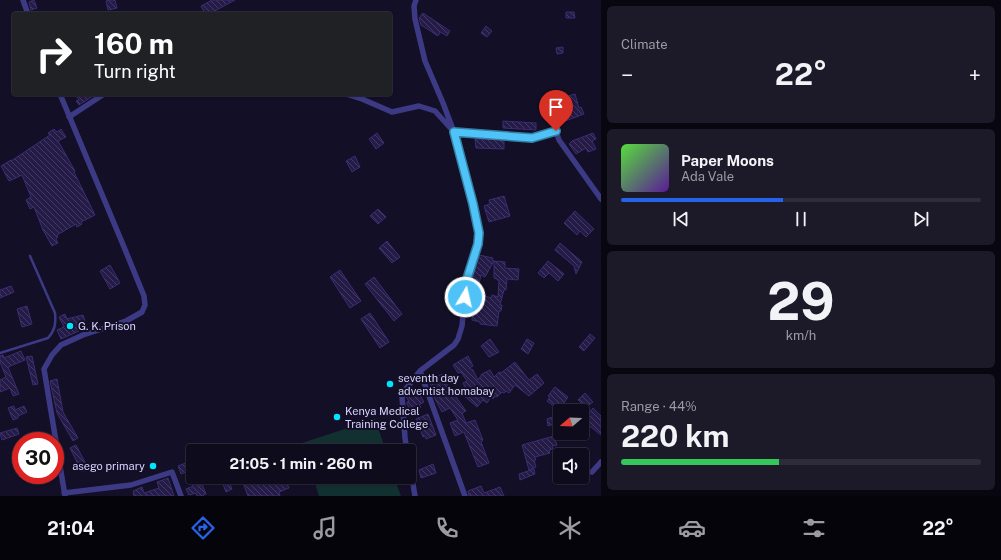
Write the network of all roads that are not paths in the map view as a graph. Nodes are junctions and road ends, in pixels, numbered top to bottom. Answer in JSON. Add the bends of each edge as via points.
{"nodes":[{"id":1,"x":23,"y":0,"type":"edge"},
{"id":2,"x":414,"y":2,"type":"edge"},
{"id":3,"x":27,"y":12,"type":"edge"},
{"id":4,"x":61,"y":96,"type":"edge"},
{"id":5,"x":101,"y":96,"type":"edge"},
{"id":6,"x":352,"y":96,"type":"edge"},
{"id":7,"x":69,"y":117,"type":"junction"},
{"id":8,"x":454,"y":132,"type":"junction"},
{"id":9,"x":601,"y":199,"type":"edge"},
{"id":10,"x":30,"y":256,"type":"dead end"},
{"id":11,"x":0,"y":353,"type":"edge"},
{"id":12,"x":420,"y":371,"type":"junction"},
{"id":13,"x":406,"y":444,"type":"edge"},
{"id":14,"x":601,"y":462,"type":"edge"},
{"id":15,"x":592,"y":472,"type":"dead end"},
{"id":16,"x":413,"y":484,"type":"edge"},
{"id":17,"x":65,"y":494,"type":"edge"},
{"id":18,"x":182,"y":496,"type":"edge"},
{"id":19,"x":415,"y":496,"type":"edge"},
{"id":20,"x":465,"y":496,"type":"edge"}],
"edges":[{"from":1,"to":3,"type":"street"},
{"from":2,"to":8,"type":"street","via":[[415,20],[425,61]]},
{"from":4,"to":7,"type":"street"},
{"from":5,"to":7,"type":"street"},
{"from":6,"to":8,"type":"street","via":[[392,112],[419,106],[435,111]]},
{"from":7,"to":17,"type":"street","via":[[144,296],[145,305],[142,312],[126,321],[82,335],[61,345],[44,369]]},
{"from":8,"to":9,"type":"street","via":[[532,138],[556,131],[559,140]]},
{"from":8,"to":12,"type":"street","via":[[473,204],[479,233],[478,244],[466,282],[462,326],[458,339],[454,345]]},
{"from":10,"to":11,"type":"lane","via":[[55,313],[56,323],[48,338]]},
{"from":12,"to":13,"type":"street","via":[[402,397]]},
{"from":12,"to":20,"type":"street"},
{"from":14,"to":15,"type":"street"},
{"from":16,"to":19,"type":"street"},
{"from":17,"to":18,"type":"street","via":[[131,484],[172,472]]}]}
